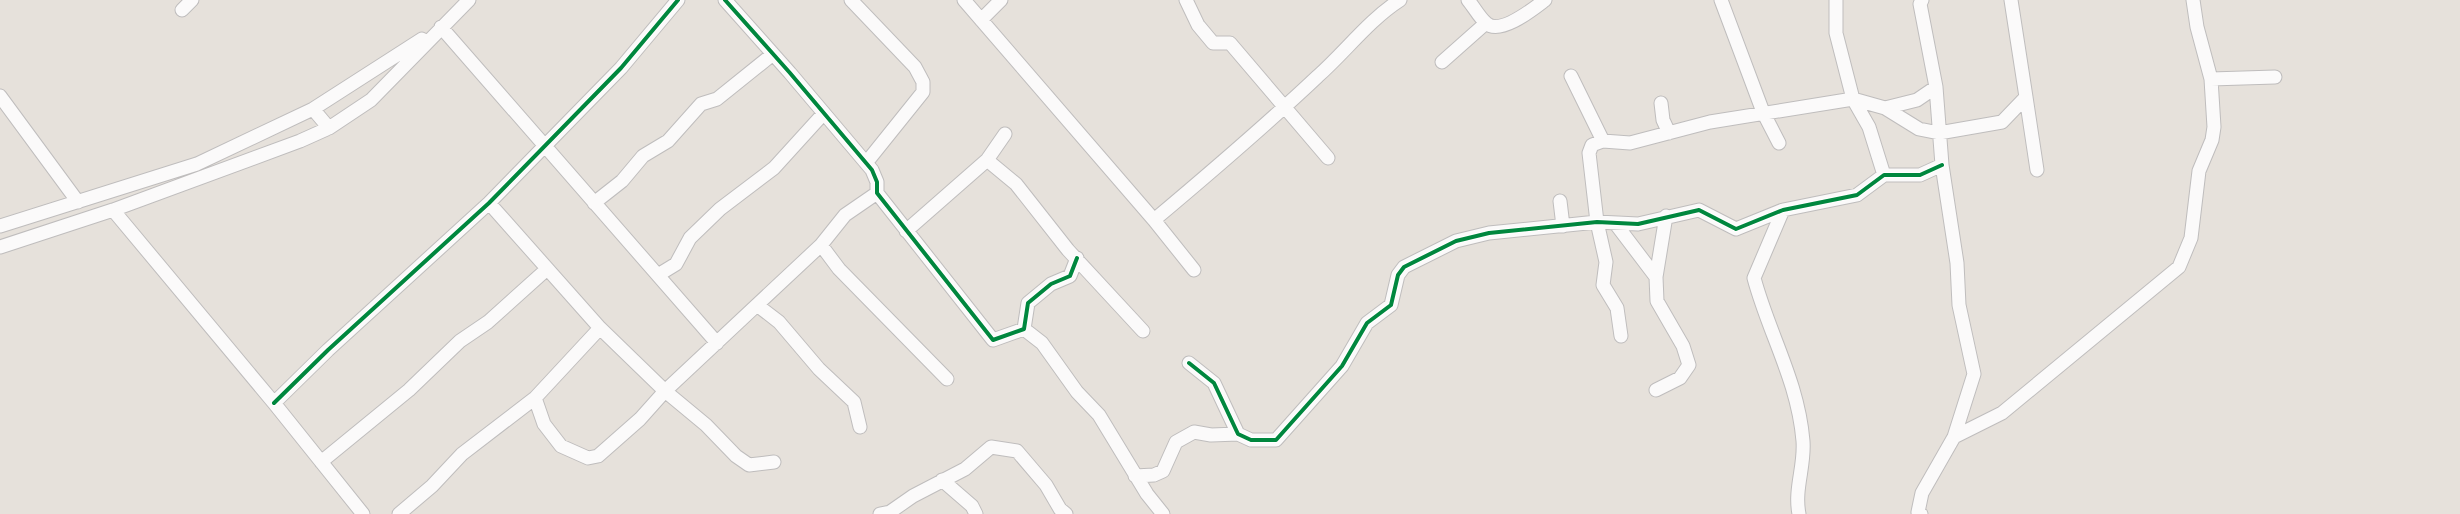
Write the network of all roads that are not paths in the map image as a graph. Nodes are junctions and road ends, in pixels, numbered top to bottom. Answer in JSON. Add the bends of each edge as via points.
{"nodes":[{"id":1,"x":192,"y":0,"type":"edge"},
{"id":2,"x":469,"y":0,"type":"edge"},
{"id":3,"x":678,"y":0,"type":"edge"},
{"id":4,"x":725,"y":0,"type":"edge"},
{"id":5,"x":852,"y":0,"type":"edge"},
{"id":6,"x":964,"y":0,"type":"edge"},
{"id":7,"x":1001,"y":0,"type":"edge"},
{"id":8,"x":1186,"y":0,"type":"edge"},
{"id":9,"x":1400,"y":0,"type":"edge"},
{"id":10,"x":1468,"y":0,"type":"edge"},
{"id":11,"x":1544,"y":0,"type":"edge"},
{"id":12,"x":1721,"y":0,"type":"edge"},
{"id":13,"x":1836,"y":0,"type":"edge"},
{"id":14,"x":1922,"y":0,"type":"edge"},
{"id":15,"x":2011,"y":0,"type":"edge"},
{"id":16,"x":2193,"y":0,"type":"edge"},
{"id":17,"x":182,"y":10,"type":"dead end"},
{"id":18,"x":981,"y":20,"type":"junction"},
{"id":19,"x":1486,"y":23,"type":"junction"},
{"id":20,"x":441,"y":27,"type":"junction"},
{"id":21,"x":773,"y":54,"type":"junction"},
{"id":22,"x":1442,"y":62,"type":"dead end"},
{"id":23,"x":1571,"y":76,"type":"dead end"},
{"id":24,"x":2275,"y":77,"type":"dead end"},
{"id":25,"x":2211,"y":79,"type":"junction"},
{"id":26,"x":1936,"y":87,"type":"junction"},
{"id":27,"x":0,"y":96,"type":"edge"},
{"id":28,"x":2026,"y":97,"type":"junction"},
{"id":29,"x":1853,"y":99,"type":"junction"},
{"id":30,"x":1661,"y":102,"type":"dead end"},
{"id":31,"x":1285,"y":107,"type":"junction"},
{"id":32,"x":1885,"y":108,"type":"junction"},
{"id":33,"x":313,"y":109,"type":"junction"},
{"id":34,"x":1763,"y":112,"type":"junction"},
{"id":35,"x":824,"y":113,"type":"junction"},
{"id":36,"x":329,"y":128,"type":"junction"},
{"id":37,"x":1669,"y":133,"type":"junction"},
{"id":38,"x":1939,"y":133,"type":"junction"},
{"id":39,"x":1005,"y":134,"type":"dead end"},
{"id":40,"x":1603,"y":141,"type":"junction"},
{"id":41,"x":1779,"y":143,"type":"dead end"},
{"id":42,"x":544,"y":145,"type":"junction"},
{"id":43,"x":1328,"y":158,"type":"dead end"},
{"id":44,"x":987,"y":160,"type":"junction"},
{"id":45,"x":866,"y":162,"type":"junction"},
{"id":46,"x":1942,"y":165,"type":"junction"},
{"id":47,"x":2038,"y":170,"type":"dead end"},
{"id":48,"x":1884,"y":175,"type":"junction"},
{"id":49,"x":877,"y":193,"type":"junction"},
{"id":50,"x":1560,"y":201,"type":"dead end"},
{"id":51,"x":78,"y":202,"type":"junction"},
{"id":52,"x":489,"y":203,"type":"junction"},
{"id":53,"x":594,"y":203,"type":"junction"},
{"id":54,"x":113,"y":210,"type":"junction"},
{"id":55,"x":1783,"y":210,"type":"junction"},
{"id":56,"x":1666,"y":216,"type":"junction"},
{"id":57,"x":1154,"y":220,"type":"junction"},
{"id":58,"x":1598,"y":222,"type":"junction"},
{"id":59,"x":1615,"y":223,"type":"junction"},
{"id":60,"x":0,"y":226,"type":"edge"},
{"id":61,"x":1563,"y":226,"type":"junction"},
{"id":62,"x":906,"y":231,"type":"junction"},
{"id":63,"x":821,"y":245,"type":"junction"},
{"id":64,"x":0,"y":247,"type":"edge"},
{"id":65,"x":1077,"y":258,"type":"junction"},
{"id":66,"x":547,"y":269,"type":"junction"},
{"id":67,"x":1194,"y":270,"type":"dead end"},
{"id":68,"x":658,"y":275,"type":"junction"},
{"id":69,"x":1656,"y":278,"type":"junction"},
{"id":70,"x":757,"y":305,"type":"junction"},
{"id":71,"x":600,"y":328,"type":"junction"},
{"id":72,"x":1024,"y":329,"type":"junction"},
{"id":73,"x":1143,"y":331,"type":"dead end"},
{"id":74,"x":1621,"y":336,"type":"dead end"},
{"id":75,"x":718,"y":343,"type":"junction"},
{"id":76,"x":1189,"y":362,"type":"dead end"},
{"id":77,"x":947,"y":379,"type":"dead end"},
{"id":78,"x":1656,"y":390,"type":"dead end"},
{"id":79,"x":665,"y":391,"type":"junction"},
{"id":80,"x":535,"y":398,"type":"junction"},
{"id":81,"x":274,"y":403,"type":"junction"},
{"id":82,"x":860,"y":427,"type":"dead end"},
{"id":83,"x":1238,"y":434,"type":"junction"},
{"id":84,"x":1954,"y":436,"type":"junction"},
{"id":85,"x":321,"y":462,"type":"junction"},
{"id":86,"x":774,"y":462,"type":"dead end"},
{"id":87,"x":1135,"y":476,"type":"junction"},
{"id":88,"x":942,"y":480,"type":"junction"},
{"id":89,"x":1918,"y":513,"type":"edge"},
{"id":90,"x":363,"y":514,"type":"edge"},
{"id":91,"x":399,"y":514,"type":"edge"},
{"id":92,"x":880,"y":514,"type":"edge"},
{"id":93,"x":976,"y":514,"type":"edge"},
{"id":94,"x":1066,"y":514,"type":"edge"},
{"id":95,"x":1163,"y":514,"type":"edge"},
{"id":96,"x":1799,"y":514,"type":"edge"}],
"edges":[{"from":1,"to":17,"type":"street"},
{"from":2,"to":20,"type":"street"},
{"from":3,"to":42,"type":"street","via":[[621,68]]},
{"from":4,"to":21,"type":"street"},
{"from":5,"to":45,"type":"street","via":[[915,66],[924,82],[923,92]]},
{"from":6,"to":18,"type":"street"},
{"from":7,"to":18,"type":"street"},
{"from":8,"to":31,"type":"street","via":[[1198,25],[1213,43],[1230,44]]},
{"from":9,"to":31,"type":"street","via":[[1380,12],[1341,55]]},
{"from":10,"to":19,"type":"street"},
{"from":11,"to":19,"type":"street","via":[[1509,24],[1492,26]]},
{"from":12,"to":34,"type":"street"},
{"from":13,"to":29,"type":"street","via":[[1836,33]]},
{"from":14,"to":26,"type":"street","via":[[1920,4]]},
{"from":15,"to":28,"type":"street"},
{"from":16,"to":25,"type":"street","via":[[2197,27]]},
{"from":18,"to":57,"type":"street"},
{"from":19,"to":22,"type":"street"},
{"from":20,"to":33,"type":"street"},
{"from":20,"to":36,"type":"street","via":[[371,100]]},
{"from":20,"to":42,"type":"street"},
{"from":21,"to":35,"type":"street"},
{"from":21,"to":53,"type":"street","via":[[717,99],[701,104],[668,141],[643,156],[622,182]]},
{"from":23,"to":40,"type":"street"},
{"from":24,"to":25,"type":"street"},
{"from":25,"to":84,"type":"street","via":[[2214,128],[2212,140],[2199,171],[2191,238],[2179,267],[2002,413]]},
{"from":26,"to":32,"type":"street","via":[[1917,100]]},
{"from":26,"to":38,"type":"street"},
{"from":27,"to":51,"type":"street"},
{"from":28,"to":38,"type":"street","via":[[2002,122]]},
{"from":28,"to":47,"type":"street"},
{"from":29,"to":32,"type":"street"},
{"from":29,"to":34,"type":"street"},
{"from":29,"to":48,"type":"street","via":[[1869,127]]},
{"from":30,"to":37,"type":"street","via":[[1663,120]]},
{"from":31,"to":43,"type":"street"},
{"from":31,"to":57,"type":"street"},
{"from":32,"to":38,"type":"street","via":[[1919,129]]},
{"from":33,"to":36,"type":"street"},
{"from":33,"to":51,"type":"street","via":[[197,164]]},
{"from":34,"to":37,"type":"street"},
{"from":34,"to":41,"type":"street"},
{"from":35,"to":45,"type":"street"},
{"from":35,"to":68,"type":"street","via":[[774,168],[720,210],[690,238],[676,264]]},
{"from":36,"to":54,"type":"street"},
{"from":37,"to":40,"type":"street","via":[[1630,143]]},
{"from":38,"to":46,"type":"street"},
{"from":39,"to":44,"type":"street"},
{"from":40,"to":58,"type":"street","via":[[1592,145],[1589,153]]},
{"from":42,"to":52,"type":"street"},
{"from":42,"to":53,"type":"street"},
{"from":44,"to":62,"type":"street"},
{"from":44,"to":65,"type":"street","via":[[1016,184]]},
{"from":45,"to":49,"type":"street","via":[[877,182]]},
{"from":46,"to":48,"type":"street","via":[[1920,175]]},
{"from":46,"to":84,"type":"street","via":[[1957,263],[1959,305],[1974,374]]},
{"from":48,"to":55,"type":"street","via":[[1857,195]]},
{"from":49,"to":62,"type":"street"},
{"from":49,"to":63,"type":"street","via":[[845,215]]},
{"from":50,"to":61,"type":"street"},
{"from":51,"to":60,"type":"street"},
{"from":52,"to":66,"type":"street"},
{"from":52,"to":81,"type":"street","via":[[328,350]]},
{"from":53,"to":68,"type":"street"},
{"from":54,"to":64,"type":"street"},
{"from":54,"to":81,"type":"street"},
{"from":55,"to":56,"type":"street","via":[[1736,229],[1699,210]]},
{"from":55,"to":96,"type":"street","via":[[1754,278],[1794,386],[1803,442],[1796,499]]},
{"from":56,"to":59,"type":"street","via":[[1653,222]]},
{"from":56,"to":69,"type":"street"},
{"from":57,"to":67,"type":"street"},
{"from":58,"to":59,"type":"street"},
{"from":58,"to":61,"type":"street"},
{"from":58,"to":74,"type":"street","via":[[1606,262],[1603,285],[1617,308]]},
{"from":59,"to":69,"type":"street"},
{"from":61,"to":83,"type":"street","via":[[1489,233],[1456,241],[1404,267],[1398,275],[1391,305],[1367,323],[1342,366],[1276,440],[1252,440]]},
{"from":62,"to":72,"type":"street","via":[[993,340]]},
{"from":63,"to":70,"type":"street"},
{"from":63,"to":77,"type":"street","via":[[840,269]]},
{"from":65,"to":72,"type":"street","via":[[1070,276],[1051,284],[1028,303]]},
{"from":65,"to":73,"type":"street"},
{"from":66,"to":71,"type":"street"},
{"from":66,"to":85,"type":"street","via":[[488,322],[454,346],[409,390]]},
{"from":68,"to":75,"type":"street"},
{"from":69,"to":78,"type":"street","via":[[1657,301],[1683,346],[1689,365],[1680,378]]},
{"from":70,"to":75,"type":"street"},
{"from":70,"to":82,"type":"street","via":[[779,322],[819,369],[854,402]]},
{"from":71,"to":79,"type":"street"},
{"from":71,"to":80,"type":"street"},
{"from":72,"to":87,"type":"street","via":[[1042,343],[1077,392],[1099,415]]},
{"from":75,"to":79,"type":"street"},
{"from":76,"to":83,"type":"street","via":[[1214,383]]},
{"from":79,"to":80,"type":"street","via":[[640,419],[598,456],[588,458],[561,446],[544,424]]},
{"from":79,"to":86,"type":"street","via":[[748,465]]},
{"from":80,"to":91,"type":"street","via":[[462,454],[432,486]]},
{"from":81,"to":85,"type":"street"},
{"from":83,"to":87,"type":"street","via":[[1211,435],[1194,432],[1176,442],[1163,471],[1154,476]]},
{"from":84,"to":89,"type":"street","via":[[1922,493]]},
{"from":85,"to":90,"type":"street"},
{"from":87,"to":95,"type":"street"},
{"from":88,"to":92,"type":"street","via":[[890,512]]},
{"from":88,"to":93,"type":"street","via":[[972,506]]},
{"from":88,"to":94,"type":"street","via":[[965,469],[991,447],[1016,451],[1046,485],[1060,509]]}]}
